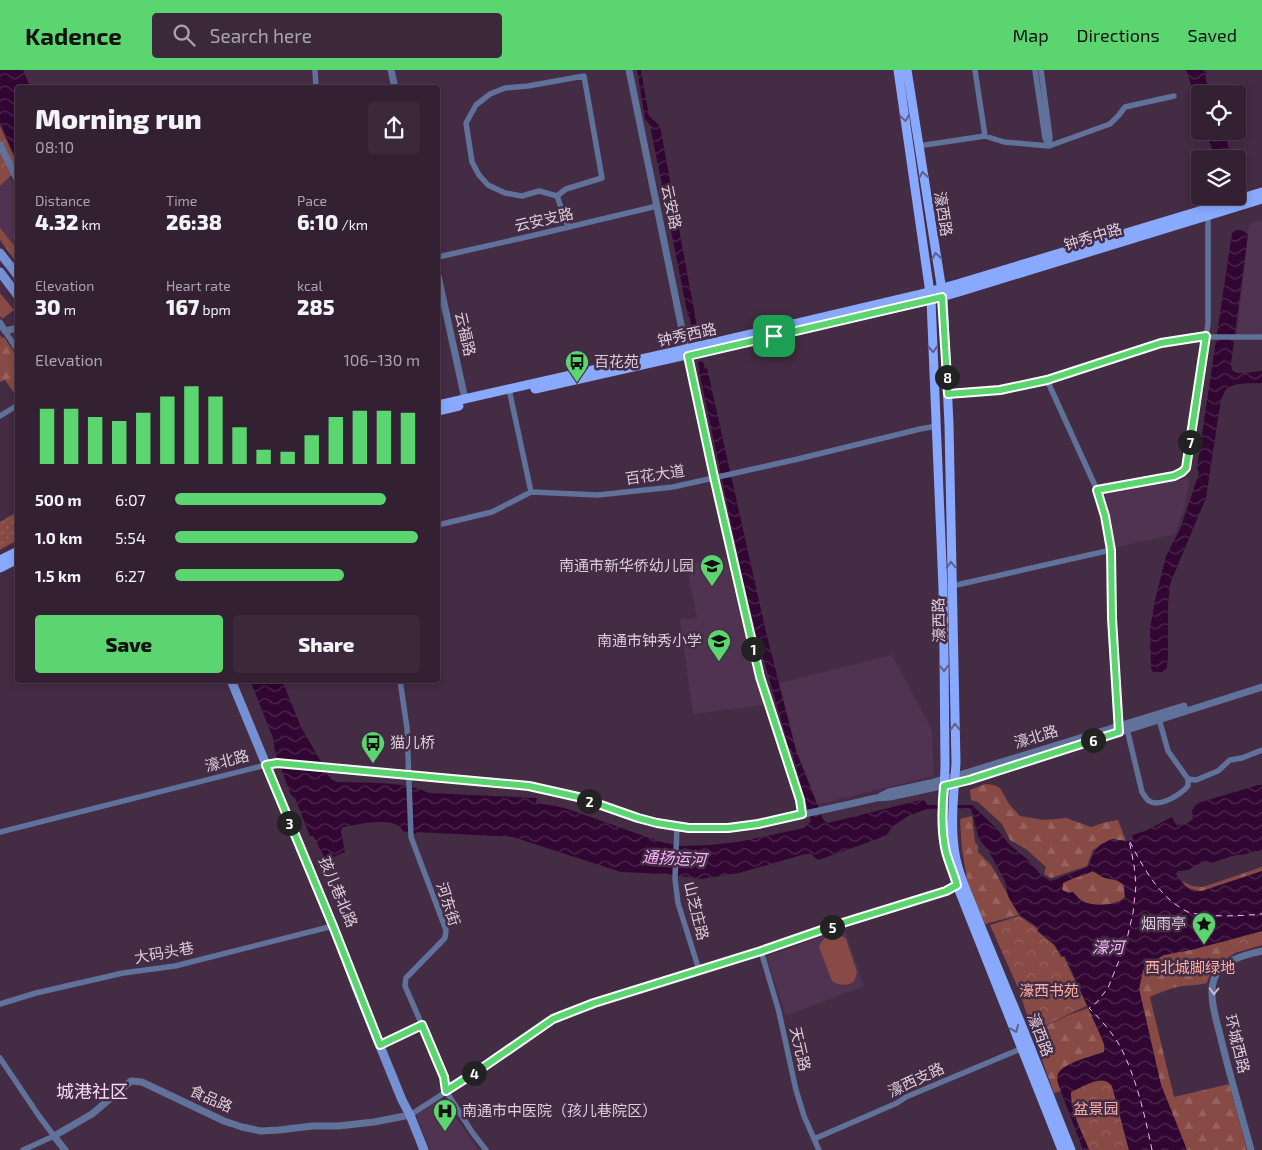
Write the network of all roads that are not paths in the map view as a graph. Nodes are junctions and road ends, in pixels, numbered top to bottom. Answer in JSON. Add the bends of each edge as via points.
{"nodes":[{"id":1,"x":315,"y":70,"type":"edge"},
{"id":2,"x":391,"y":70,"type":"edge"},
{"id":3,"x":628,"y":70,"type":"edge"},
{"id":4,"x":898,"y":70,"type":"edge"},
{"id":5,"x":907,"y":70,"type":"edge"},
{"id":6,"x":975,"y":70,"type":"edge"},
{"id":7,"x":1035,"y":70,"type":"edge"},
{"id":8,"x":1041,"y":70,"type":"edge"},
{"id":9,"x":316,"y":85,"type":"edge"},
{"id":10,"x":394,"y":85,"type":"edge"},
{"id":11,"x":1174,"y":96,"type":"dead end"},
{"id":12,"x":985,"y":136,"type":"junction"},
{"id":13,"x":0,"y":145,"type":"edge"},
{"id":14,"x":918,"y":146,"type":"junction"},
{"id":15,"x":1049,"y":146,"type":"junction"},
{"id":16,"x":15,"y":175,"type":"edge"},
{"id":17,"x":1262,"y":192,"type":"edge"},
{"id":18,"x":557,"y":196,"type":"junction"},
{"id":19,"x":1262,"y":199,"type":"edge"},
{"id":20,"x":657,"y":206,"type":"junction"},
{"id":21,"x":1208,"y":216,"type":"junction"},
{"id":22,"x":568,"y":227,"type":"junction"},
{"id":23,"x":0,"y":253,"type":"edge"},
{"id":24,"x":440,"y":257,"type":"edge"},
{"id":25,"x":0,"y":272,"type":"edge"},
{"id":26,"x":15,"y":272,"type":"edge"},
{"id":27,"x":440,"y":285,"type":"edge"},
{"id":28,"x":15,"y":292,"type":"edge"},
{"id":29,"x":942,"y":293,"type":"junction"},
{"id":30,"x":930,"y":296,"type":"junction"},
{"id":31,"x":0,"y":323,"type":"edge"},
{"id":32,"x":15,"y":329,"type":"edge"},
{"id":33,"x":5,"y":331,"type":"junction"},
{"id":34,"x":1206,"y":336,"type":"junction"},
{"id":35,"x":1262,"y":336,"type":"edge"},
{"id":36,"x":15,"y":346,"type":"edge"},
{"id":37,"x":687,"y":352,"type":"junction"},
{"id":38,"x":1047,"y":380,"type":"junction"},
{"id":39,"x":510,"y":392,"type":"junction"},
{"id":40,"x":948,"y":394,"type":"junction"},
{"id":41,"x":465,"y":399,"type":"junction"},
{"id":42,"x":440,"y":405,"type":"edge"},
{"id":43,"x":15,"y":407,"type":"edge"},
{"id":44,"x":440,"y":410,"type":"edge"},
{"id":45,"x":0,"y":416,"type":"edge"},
{"id":46,"x":936,"y":426,"type":"junction"},
{"id":47,"x":716,"y":477,"type":"junction"},
{"id":48,"x":1097,"y":490,"type":"junction"},
{"id":49,"x":531,"y":492,"type":"junction"},
{"id":50,"x":440,"y":525,"type":"edge"},
{"id":51,"x":1111,"y":550,"type":"junction"},
{"id":52,"x":15,"y":552,"type":"edge"},
{"id":53,"x":0,"y":560,"type":"edge"},
{"id":54,"x":15,"y":560,"type":"edge"},
{"id":55,"x":0,"y":568,"type":"edge"},
{"id":56,"x":952,"y":586,"type":"junction"},
{"id":57,"x":1262,"y":682,"type":"edge"},
{"id":58,"x":232,"y":683,"type":"edge"},
{"id":59,"x":239,"y":683,"type":"edge"},
{"id":60,"x":400,"y":683,"type":"edge"},
{"id":61,"x":1262,"y":687,"type":"edge"},
{"id":62,"x":1160,"y":719,"type":"junction"},
{"id":63,"x":1121,"y":729,"type":"junction"},
{"id":64,"x":1262,"y":750,"type":"edge"},
{"id":65,"x":271,"y":764,"type":"junction"},
{"id":66,"x":409,"y":775,"type":"junction"},
{"id":67,"x":1188,"y":779,"type":"junction"},
{"id":68,"x":955,"y":780,"type":"junction"},
{"id":69,"x":944,"y":782,"type":"junction"},
{"id":70,"x":804,"y":814,"type":"junction"},
{"id":71,"x":677,"y":826,"type":"junction"},
{"id":72,"x":0,"y":832,"type":"edge"},
{"id":73,"x":957,"y":885,"type":"junction"},
{"id":74,"x":333,"y":926,"type":"junction"},
{"id":75,"x":1262,"y":950,"type":"edge"},
{"id":76,"x":761,"y":951,"type":"junction"},
{"id":77,"x":699,"y":970,"type":"junction"},
{"id":78,"x":0,"y":1004,"type":"edge"},
{"id":79,"x":422,"y":1025,"type":"junction"},
{"id":80,"x":382,"y":1044,"type":"junction"},
{"id":81,"x":1026,"y":1047,"type":"junction"},
{"id":82,"x":0,"y":1058,"type":"edge"},
{"id":83,"x":446,"y":1091,"type":"junction"},
{"id":84,"x":410,"y":1115,"type":"junction"},
{"id":85,"x":54,"y":1136,"type":"junction"},
{"id":86,"x":814,"y":1139,"type":"junction"},
{"id":87,"x":23,"y":1150,"type":"edge"},
{"id":88,"x":65,"y":1150,"type":"edge"},
{"id":89,"x":424,"y":1150,"type":"edge"},
{"id":90,"x":486,"y":1150,"type":"edge"},
{"id":91,"x":818,"y":1150,"type":"edge"},
{"id":92,"x":1062,"y":1150,"type":"edge"},
{"id":93,"x":1071,"y":1150,"type":"edge"},
{"id":94,"x":1251,"y":1150,"type":"edge"}],
"edges":[{"from":1,"to":9,"type":"street"},
{"from":2,"to":10,"type":"street"},
{"from":3,"to":20,"type":"street","name":"云安路"},
{"from":4,"to":30,"type":"main road","name":"濠西路","one_way":true},
{"from":5,"to":14,"type":"main road","name":"濠西路"},
{"from":6,"to":12,"type":"street"},
{"from":7,"to":15,"type":"street"},
{"from":8,"to":15,"type":"street"},
{"from":11,"to":15,"type":"street","via":[[1125,107],[1110,124]]},
{"from":12,"to":14,"type":"street"},
{"from":12,"to":15,"type":"street","via":[[1004,142]]},
{"from":13,"to":16,"type":"street"},
{"from":29,"to":14,"type":"main road","name":"濠西路","one_way":true},
{"from":17,"to":29,"type":"main road","name":"钟秀中路"},
{"from":18,"to":18,"type":"street","via":[[539,192],[522,196],[488,185],[472,162],[466,123],[476,105],[505,88],[584,76],[602,178],[566,189]]},
{"from":18,"to":22,"type":"street"},
{"from":19,"to":21,"type":"main road","name":"钟秀中路"},
{"from":20,"to":22,"type":"street","name":"云安支路"},
{"from":20,"to":37,"type":"street","name":"云安路"},
{"from":21,"to":29,"type":"main road","name":"钟秀中路"},
{"from":21,"to":34,"type":"street"},
{"from":22,"to":24,"type":"street","name":"云安支路"},
{"from":23,"to":26,"type":"main road"},
{"from":25,"to":28,"type":"main road"},
{"from":27,"to":41,"type":"street","name":"云福路"},
{"from":29,"to":30,"type":"main road","name":"钟秀中路"},
{"from":29,"to":40,"type":"main road","name":"濠西路"},
{"from":30,"to":37,"type":"main road","name":"钟秀西路"},
{"from":30,"to":46,"type":"main road","name":"濠西路","one_way":true},
{"from":31,"to":33,"type":"street"},
{"from":32,"to":33,"type":"street"},
{"from":33,"to":36,"type":"street"},
{"from":34,"to":35,"type":"street"},
{"from":34,"to":38,"type":"street","via":[[1161,343]]},
{"from":34,"to":48,"type":"street","via":[[1186,468],[1174,476]]},
{"from":37,"to":39,"type":"main road","name":"钟秀西路"},
{"from":37,"to":47,"type":"street"},
{"from":38,"to":40,"type":"street","via":[[1000,390]]},
{"from":38,"to":48,"type":"street"},
{"from":39,"to":41,"type":"main road","name":"钟秀西路"},
{"from":39,"to":44,"type":"main road","name":"钟秀西路"},
{"from":39,"to":49,"type":"street"},
{"from":56,"to":40,"type":"main road","name":"濠西路","one_way":true},
{"from":41,"to":42,"type":"main road","name":"钟秀西路"},
{"from":43,"to":45,"type":"street"},
{"from":46,"to":47,"type":"street","name":"百花大道"},
{"from":46,"to":69,"type":"main road","name":"濠西路","one_way":true,"via":[[944,634]]},
{"from":47,"to":49,"type":"street","name":"百花大道","via":[[674,487],[598,495]]},
{"from":47,"to":70,"type":"street","via":[[760,677]]},
{"from":48,"to":51,"type":"street"},
{"from":49,"to":50,"type":"street","name":"百花大道","via":[[492,512]]},
{"from":51,"to":56,"type":"street"},
{"from":51,"to":63,"type":"street","via":[[1112,618]]},
{"from":52,"to":53,"type":"main road"},
{"from":54,"to":55,"type":"main road"},
{"from":68,"to":56,"type":"main road","name":"濠西路","one_way":true},
{"from":57,"to":63,"type":"street","name":"濠北路"},
{"from":58,"to":65,"type":"main road","name":"孩儿巷北路"},
{"from":59,"to":65,"type":"main road","name":"孩儿巷北路"},
{"from":60,"to":66,"type":"street","name":"河东街"},
{"from":61,"to":62,"type":"street","name":"濠北路"},
{"from":62,"to":63,"type":"street","name":"濠北路"},
{"from":62,"to":67,"type":"street","via":[[1168,751]]},
{"from":63,"to":67,"type":"street","via":[[1148,801],[1165,802],[1188,786]]},
{"from":63,"to":68,"type":"street","name":"濠北路","via":[[1098,732]]},
{"from":64,"to":67,"type":"street","via":[[1230,760],[1218,771],[1196,780]]},
{"from":65,"to":66,"type":"street","name":"濠北路"},
{"from":65,"to":72,"type":"street","name":"濠北路"},
{"from":65,"to":74,"type":"main road","name":"孩儿巷北路"},
{"from":65,"to":80,"type":"main road","name":"孩儿巷北路"},
{"from":66,"to":71,"type":"street","name":"濠北路","via":[[529,786]]},
{"from":66,"to":79,"type":"street","name":"河东街","via":[[411,837],[446,930],[445,938],[406,978],[405,986]]},
{"from":68,"to":69,"type":"street","name":"濠北路"},
{"from":68,"to":81,"type":"main road","name":"濠西路","via":[[953,830],[960,873],[1024,1028]]},
{"from":69,"to":70,"type":"street","name":"濠北路","via":[[889,792],[876,798]]},
{"from":69,"to":73,"type":"main road","name":"濠西路","via":[[946,851]]},
{"from":70,"to":71,"type":"street","name":"濠北路","via":[[728,828]]},
{"from":71,"to":77,"type":"street","name":"山芝庄路","via":[[674,880]]},
{"from":73,"to":76,"type":"street"},
{"from":73,"to":81,"type":"main road","name":"濠西路","one_way":true},
{"from":74,"to":78,"type":"street","name":"大码头巷","via":[[175,966],[123,973]]},
{"from":74,"to":80,"type":"main road","name":"孩儿巷北路"},
{"from":75,"to":94,"type":"street","name":"环城西路","one_way":true,"via":[[1233,960],[1219,970],[1214,979],[1213,997]]},
{"from":76,"to":77,"type":"street"},
{"from":76,"to":86,"type":"street","name":"天元路","via":[[779,1012],[796,1090]]},
{"from":77,"to":83,"type":"street","via":[[553,1019]]},
{"from":79,"to":80,"type":"street"},
{"from":79,"to":83,"type":"street","via":[[444,1077]]},
{"from":80,"to":84,"type":"main road","name":"孩儿巷北路"},
{"from":81,"to":86,"type":"street","name":"濠西支路"},
{"from":81,"to":92,"type":"main road","name":"濠西路"},
{"from":81,"to":93,"type":"main road","name":"濠西路"},
{"from":82,"to":85,"type":"street"},
{"from":83,"to":84,"type":"street"},
{"from":83,"to":90,"type":"street"},
{"from":84,"to":85,"type":"street","name":"食品路","via":[[338,1126],[279,1130],[242,1128],[142,1082],[131,1081],[92,1114]]},
{"from":84,"to":89,"type":"main road","name":"孩儿巷北路"},
{"from":85,"to":87,"type":"street","name":"食品路"},
{"from":85,"to":88,"type":"street"},
{"from":86,"to":91,"type":"street","name":"天元路"}]}
